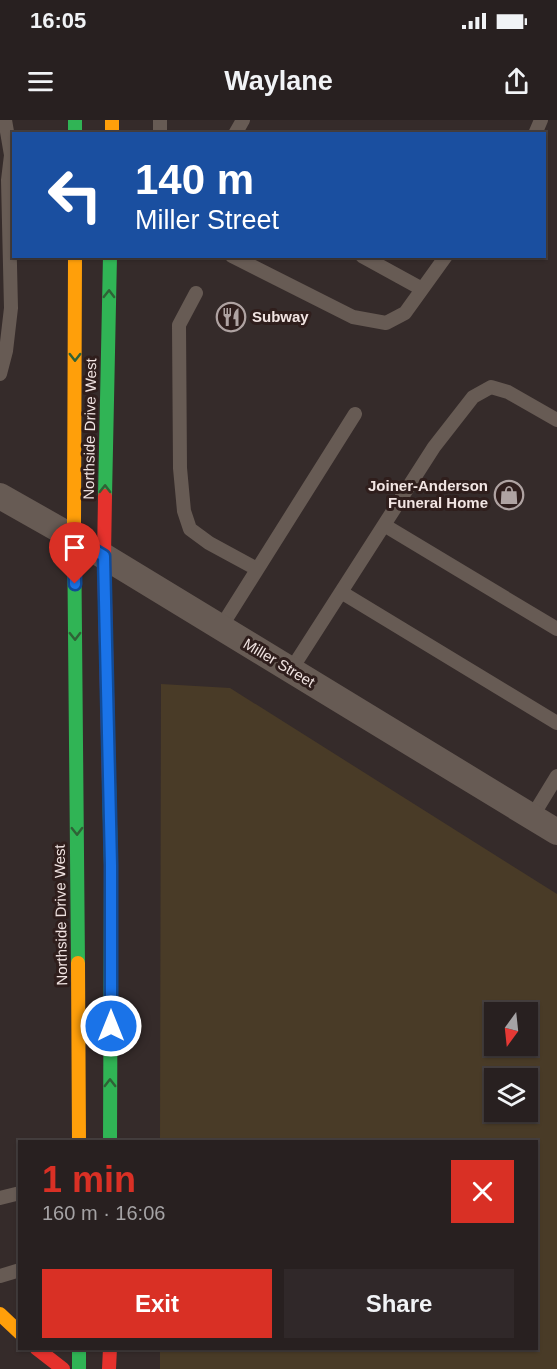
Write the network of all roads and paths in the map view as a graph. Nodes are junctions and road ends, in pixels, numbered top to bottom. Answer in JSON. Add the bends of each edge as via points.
{"nodes":[{"id":1,"x":5,"y":120,"type":"edge"},
{"id":2,"x":75,"y":258,"type":"edge"},
{"id":3,"x":110,"y":258,"type":"edge"},
{"id":4,"x":236,"y":258,"type":"edge"},
{"id":5,"x":366,"y":258,"type":"edge"},
{"id":6,"x":445,"y":258,"type":"edge"},
{"id":7,"x":422,"y":289,"type":"junction"},
{"id":8,"x":196,"y":292,"type":"dead end"},
{"id":9,"x":1,"y":368,"type":"edge"},
{"id":10,"x":355,"y":414,"type":"dead end"},
{"id":11,"x":557,"y":420,"type":"edge"},
{"id":12,"x":0,"y":496,"type":"edge"},
{"id":13,"x":384,"y":525,"type":"junction"},
{"id":14,"x":74,"y":538,"type":"junction"},
{"id":15,"x":104,"y":556,"type":"junction"},
{"id":16,"x":257,"y":569,"type":"junction"},
{"id":17,"x":341,"y":592,"type":"junction"},
{"id":18,"x":221,"y":627,"type":"junction"},
{"id":19,"x":557,"y":629,"type":"edge"},
{"id":20,"x":291,"y":670,"type":"junction"},
{"id":21,"x":557,"y":723,"type":"edge"},
{"id":22,"x":557,"y":776,"type":"edge"},
{"id":23,"x":532,"y":817,"type":"junction"},
{"id":24,"x":557,"y":832,"type":"edge"},
{"id":25,"x":79,"y":1140,"type":"edge"},
{"id":26,"x":110,"y":1140,"type":"edge"},
{"id":27,"x":18,"y":1194,"type":"edge"},
{"id":28,"x":0,"y":1198,"type":"edge"},
{"id":29,"x":18,"y":1271,"type":"edge"},
{"id":30,"x":0,"y":1276,"type":"edge"},
{"id":31,"x":0,"y":1314,"type":"edge"},
{"id":32,"x":18,"y":1331,"type":"edge"},
{"id":33,"x":39,"y":1350,"type":"edge"},
{"id":34,"x":80,"y":1350,"type":"edge"},
{"id":35,"x":110,"y":1350,"type":"edge"},
{"id":36,"x":63,"y":1369,"type":"edge"},
{"id":37,"x":80,"y":1369,"type":"edge"},
{"id":38,"x":110,"y":1369,"type":"edge"}],
"edges":[{"from":1,"to":9,"type":"lane","via":[[11,155],[11,308]]},
{"from":2,"to":14,"type":"main road","name":"Northside Drive West","one_way":true},
{"from":15,"to":3,"type":"main road","name":"Northside Drive West","one_way":true},
{"from":4,"to":7,"type":"lane","via":[[353,316],[386,323],[405,312]]},
{"from":5,"to":7,"type":"lane"},
{"from":6,"to":7,"type":"lane"},
{"from":8,"to":16,"type":"lane","via":[[179,324],[184,511],[190,529]]},
{"from":10,"to":16,"type":"lane"},
{"from":11,"to":13,"type":"lane","via":[[508,392],[491,387],[473,397],[434,447]]},
{"from":12,"to":14,"type":"street","name":"Miller Street"},
{"from":13,"to":17,"type":"lane"},
{"from":13,"to":19,"type":"lane"},
{"from":14,"to":15,"type":"street","name":"Miller Street"},
{"from":14,"to":25,"type":"main road","name":"Northside Drive West","one_way":true},
{"from":15,"to":18,"type":"street","name":"Miller Street"},
{"from":26,"to":15,"type":"main road","name":"Northside Drive West","one_way":true,"via":[[111,865]]},
{"from":16,"to":18,"type":"lane"},
{"from":17,"to":20,"type":"lane"},
{"from":17,"to":21,"type":"lane"},
{"from":18,"to":20,"type":"street","name":"Miller Street"},
{"from":20,"to":23,"type":"street","name":"Miller Street"},
{"from":22,"to":23,"type":"lane"},
{"from":23,"to":24,"type":"street","name":"Miller Street"},
{"from":27,"to":28,"type":"lane"},
{"from":29,"to":30,"type":"lane"},
{"from":31,"to":32,"type":"main road"},
{"from":33,"to":36,"type":"main road"},
{"from":34,"to":37,"type":"main road"},
{"from":35,"to":38,"type":"main road"}]}
